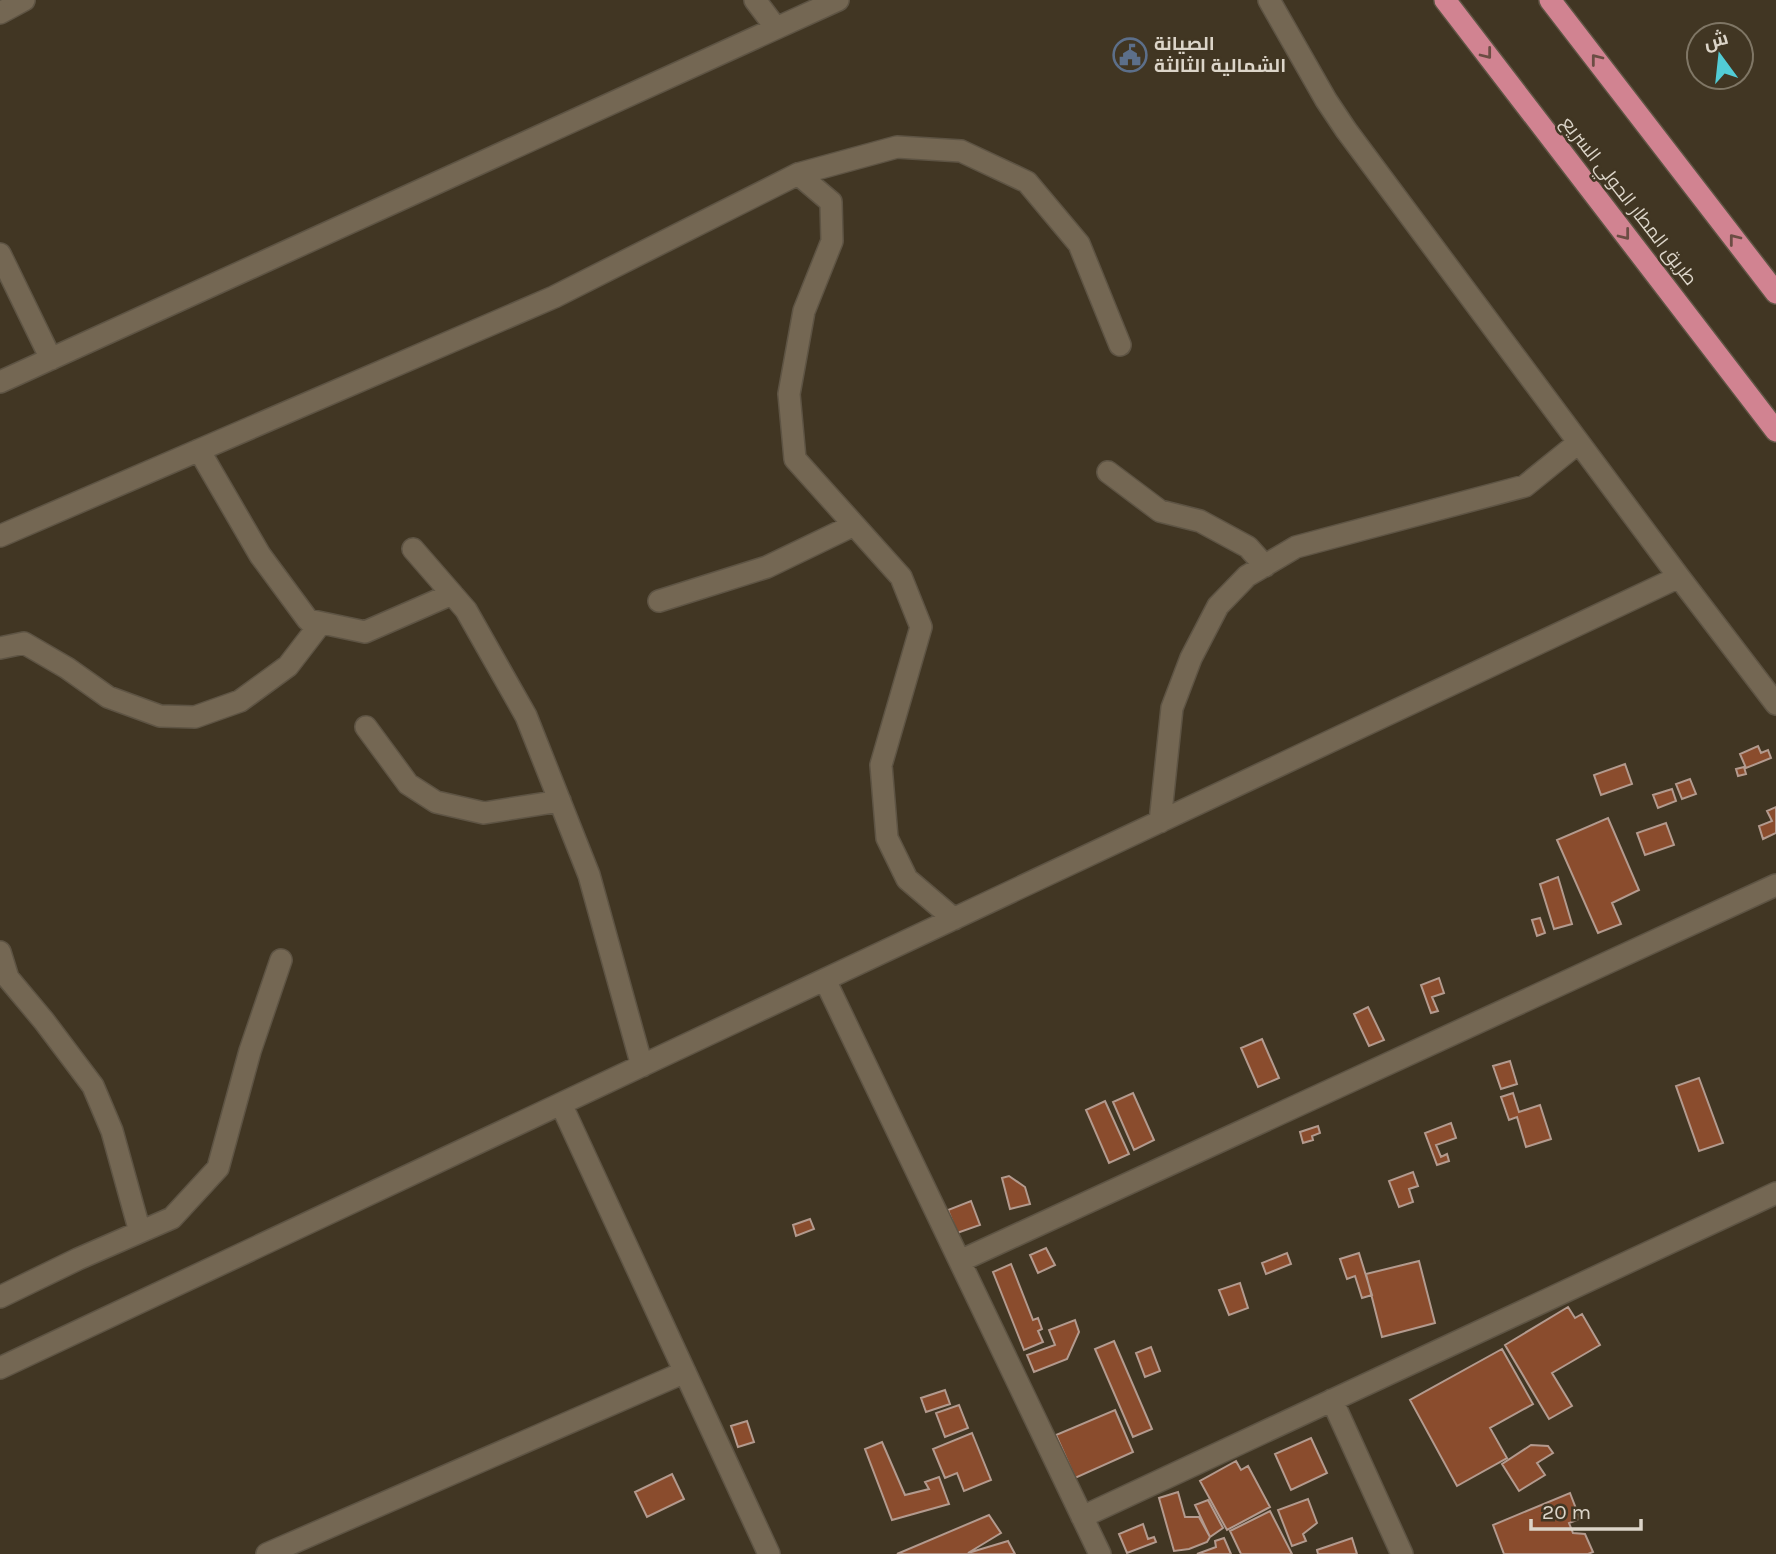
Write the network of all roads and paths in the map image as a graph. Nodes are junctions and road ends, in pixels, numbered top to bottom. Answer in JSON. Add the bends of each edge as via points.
{"nodes":[{"id":1,"x":24,"y":0,"type":"edge"},
{"id":2,"x":755,"y":0,"type":"edge"},
{"id":3,"x":838,"y":0,"type":"edge"},
{"id":4,"x":1269,"y":0,"type":"edge"},
{"id":5,"x":1445,"y":0,"type":"edge"},
{"id":6,"x":1550,"y":0,"type":"edge"},
{"id":7,"x":0,"y":13,"type":"edge"},
{"id":8,"x":776,"y":28,"type":"junction"},
{"id":9,"x":798,"y":174,"type":"junction"},
{"id":10,"x":0,"y":254,"type":"edge"},
{"id":11,"x":1776,"y":293,"type":"edge"},
{"id":12,"x":1120,"y":345,"type":"dead end"},
{"id":13,"x":51,"y":359,"type":"junction"},
{"id":14,"x":0,"y":382,"type":"edge"},
{"id":15,"x":1776,"y":431,"type":"edge"},
{"id":16,"x":1578,"y":443,"type":"junction"},
{"id":17,"x":199,"y":450,"type":"junction"},
{"id":18,"x":1108,"y":472,"type":"dead end"},
{"id":19,"x":854,"y":525,"type":"junction"},
{"id":20,"x":0,"y":536,"type":"edge"},
{"id":21,"x":413,"y":550,"type":"dead end"},
{"id":22,"x":1265,"y":566,"type":"junction"},
{"id":23,"x":1679,"y":577,"type":"junction"},
{"id":24,"x":452,"y":594,"type":"junction"},
{"id":25,"x":659,"y":601,"type":"dead end"},
{"id":26,"x":321,"y":623,"type":"junction"},
{"id":27,"x":0,"y":648,"type":"edge"},
{"id":28,"x":1776,"y":704,"type":"edge"},
{"id":29,"x":366,"y":727,"type":"dead end"},
{"id":30,"x":560,"y":801,"type":"junction"},
{"id":31,"x":1160,"y":822,"type":"junction"},
{"id":32,"x":1776,"y":885,"type":"edge"},
{"id":33,"x":954,"y":919,"type":"junction"},
{"id":34,"x":0,"y":953,"type":"edge"},
{"id":35,"x":281,"y":960,"type":"dead end"},
{"id":36,"x":825,"y":980,"type":"junction"},
{"id":37,"x":642,"y":1066,"type":"junction"},
{"id":38,"x":561,"y":1104,"type":"junction"},
{"id":39,"x":1776,"y":1193,"type":"edge"},
{"id":40,"x":141,"y":1232,"type":"junction"},
{"id":41,"x":960,"y":1261,"type":"junction"},
{"id":42,"x":0,"y":1297,"type":"edge"},
{"id":43,"x":0,"y":1368,"type":"edge"},
{"id":44,"x":685,"y":1372,"type":"junction"},
{"id":45,"x":1332,"y":1400,"type":"junction"},
{"id":46,"x":1082,"y":1517,"type":"junction"},
{"id":47,"x":267,"y":1554,"type":"edge"},
{"id":48,"x":769,"y":1554,"type":"edge"},
{"id":49,"x":1100,"y":1554,"type":"edge"},
{"id":50,"x":1402,"y":1554,"type":"edge"}],
"edges":[{"from":1,"to":7,"type":"street"},
{"from":2,"to":8,"type":"street"},
{"from":3,"to":8,"type":"street"},
{"from":4,"to":16,"type":"street","via":[[1346,130]]},
{"from":5,"to":15,"type":"highway","name":"طريق المطار الحولي السريع","one_way":true},
{"from":11,"to":6,"type":"highway","one_way":true},
{"from":8,"to":13,"type":"street"},
{"from":9,"to":12,"type":"street","via":[[897,147],[961,151],[1027,182],[1079,244]]},
{"from":9,"to":17,"type":"street","via":[[554,297]]},
{"from":9,"to":19,"type":"street","via":[[831,202],[832,241],[804,311],[789,394],[795,459]]},
{"from":10,"to":13,"type":"street"},
{"from":13,"to":14,"type":"street"},
{"from":16,"to":22,"type":"street","via":[[1525,486],[1296,547]]},
{"from":16,"to":23,"type":"street"},
{"from":17,"to":20,"type":"street"},
{"from":17,"to":26,"type":"street","via":[[260,555],[308,620]]},
{"from":18,"to":22,"type":"street","via":[[1160,510],[1200,521],[1248,547]]},
{"from":19,"to":25,"type":"street","via":[[767,567]]},
{"from":19,"to":33,"type":"street","via":[[901,577],[921,627],[881,765],[887,838],[907,879]]},
{"from":21,"to":24,"type":"street"},
{"from":22,"to":31,"type":"street","via":[[1247,576],[1218,606],[1191,657],[1172,708]]},
{"from":23,"to":28,"type":"street"},
{"from":23,"to":31,"type":"street"},
{"from":24,"to":26,"type":"street","via":[[365,632]]},
{"from":24,"to":30,"type":"street","via":[[466,610],[526,716]]},
{"from":26,"to":27,"type":"street","via":[[288,666],[240,701],[195,717],[160,716],[108,697],[24,643]]},
{"from":29,"to":30,"type":"street","via":[[408,784],[436,803],[484,813]]},
{"from":30,"to":37,"type":"street","via":[[589,875]]},
{"from":31,"to":33,"type":"street"},
{"from":32,"to":41,"type":"street"},
{"from":33,"to":36,"type":"street"},
{"from":34,"to":40,"type":"street","via":[[8,978],[93,1086],[112,1130]]},
{"from":35,"to":40,"type":"street","via":[[218,1168],[172,1219]]},
{"from":36,"to":37,"type":"street"},
{"from":36,"to":41,"type":"street"},
{"from":37,"to":38,"type":"street"},
{"from":38,"to":43,"type":"street"},
{"from":38,"to":44,"type":"street"},
{"from":39,"to":45,"type":"street"},
{"from":40,"to":42,"type":"street"},
{"from":41,"to":46,"type":"street"},
{"from":44,"to":47,"type":"street"},
{"from":44,"to":48,"type":"street"},
{"from":45,"to":46,"type":"street"},
{"from":45,"to":50,"type":"street"},
{"from":46,"to":49,"type":"street"}]}
